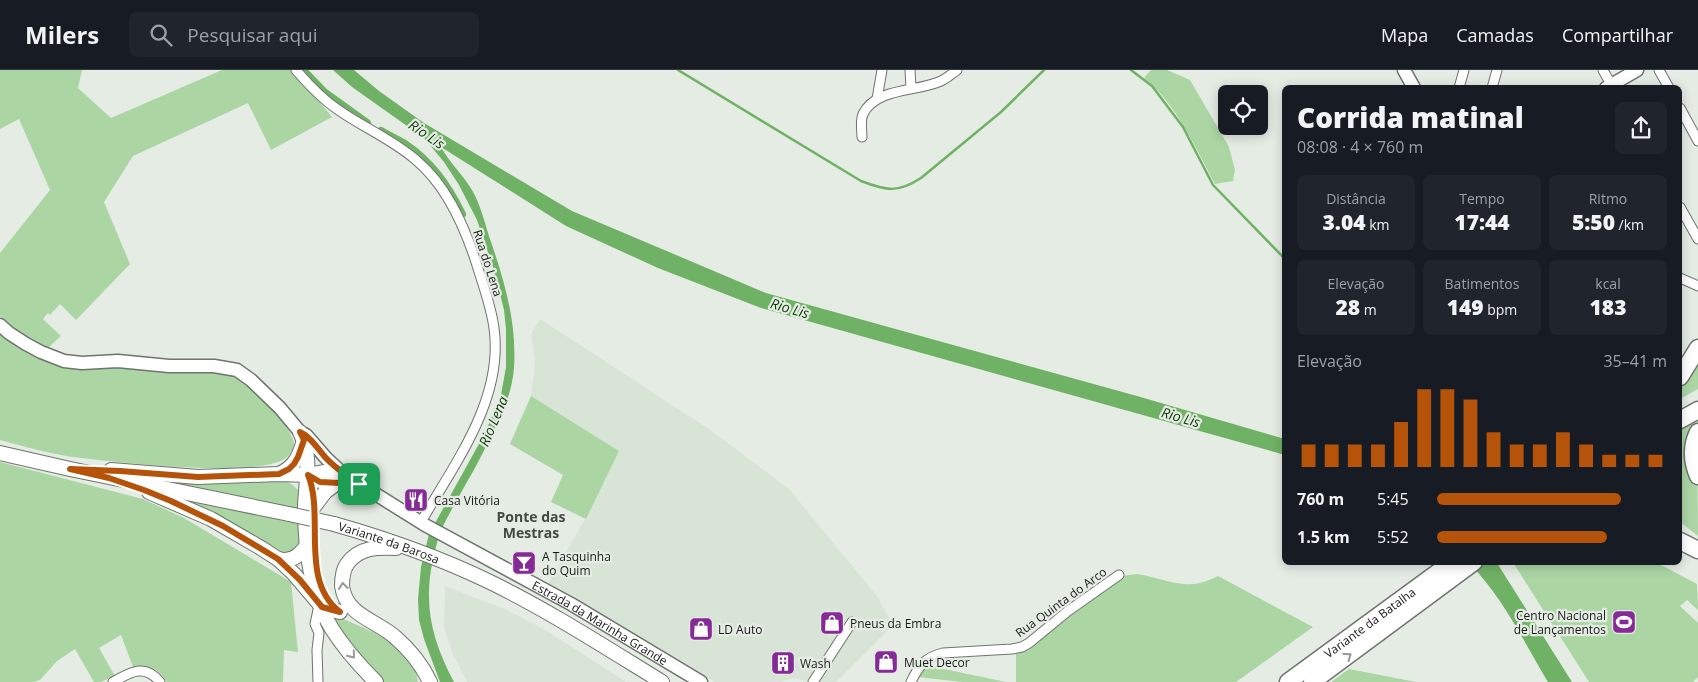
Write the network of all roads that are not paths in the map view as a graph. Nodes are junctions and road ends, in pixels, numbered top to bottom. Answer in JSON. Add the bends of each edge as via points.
{"nodes":[{"id":1,"x":296,"y":70,"type":"edge"},
{"id":2,"x":882,"y":70,"type":"edge"},
{"id":3,"x":910,"y":70,"type":"edge"},
{"id":4,"x":957,"y":70,"type":"edge"},
{"id":5,"x":1404,"y":70,"type":"edge"},
{"id":6,"x":1464,"y":70,"type":"edge"},
{"id":7,"x":1497,"y":70,"type":"edge"},
{"id":8,"x":1603,"y":70,"type":"edge"},
{"id":9,"x":1637,"y":70,"type":"edge"},
{"id":10,"x":1659,"y":70,"type":"edge"},
{"id":11,"x":1412,"y":85,"type":"edge"},
{"id":12,"x":1460,"y":85,"type":"edge"},
{"id":13,"x":1493,"y":85,"type":"edge"},
{"id":14,"x":1610,"y":85,"type":"edge"},
{"id":15,"x":1612,"y":85,"type":"edge"},
{"id":16,"x":1666,"y":85,"type":"edge"},
{"id":17,"x":911,"y":88,"type":"junction"},
{"id":18,"x":878,"y":99,"type":"junction"},
{"id":19,"x":1682,"y":112,"type":"edge"},
{"id":20,"x":862,"y":138,"type":"dead end"},
{"id":21,"x":1698,"y":141,"type":"edge"},
{"id":22,"x":1682,"y":212,"type":"edge"},
{"id":23,"x":1698,"y":239,"type":"edge"},
{"id":24,"x":1682,"y":279,"type":"edge"},
{"id":25,"x":1698,"y":286,"type":"edge"},
{"id":26,"x":0,"y":325,"type":"edge"},
{"id":27,"x":1698,"y":348,"type":"edge"},
{"id":28,"x":1682,"y":374,"type":"edge"},
{"id":29,"x":1698,"y":401,"type":"edge"},
{"id":30,"x":1682,"y":409,"type":"edge"},
{"id":31,"x":1698,"y":410,"type":"edge"},
{"id":32,"x":1682,"y":419,"type":"edge"},
{"id":33,"x":1698,"y":432,"type":"edge"},
{"id":34,"x":302,"y":436,"type":"junction"},
{"id":35,"x":0,"y":453,"type":"edge"},
{"id":36,"x":70,"y":469,"type":"junction"},
{"id":37,"x":279,"y":474,"type":"junction"},
{"id":38,"x":308,"y":475,"type":"junction"},
{"id":39,"x":1698,"y":476,"type":"edge"},
{"id":40,"x":109,"y":478,"type":"junction"},
{"id":41,"x":340,"y":478,"type":"junction"},
{"id":42,"x":359,"y":484,"type":"joint"},
{"id":43,"x":313,"y":508,"type":"junction"},
{"id":44,"x":423,"y":524,"type":"junction"},
{"id":45,"x":1682,"y":533,"type":"edge"},
{"id":46,"x":311,"y":539,"type":"junction"},
{"id":47,"x":1682,"y":542,"type":"edge"},
{"id":48,"x":403,"y":546,"type":"junction"},
{"id":49,"x":1698,"y":546,"type":"edge"},
{"id":50,"x":1698,"y":550,"type":"edge"},
{"id":51,"x":278,"y":559,"type":"junction"},
{"id":52,"x":1450,"y":565,"type":"edge"},
{"id":53,"x":1470,"y":565,"type":"edge"},
{"id":54,"x":1480,"y":565,"type":"edge"},
{"id":55,"x":1119,"y":575,"type":"dead end"},
{"id":56,"x":1438,"y":586,"type":"junction"},
{"id":57,"x":322,"y":607,"type":"junction"},
{"id":58,"x":340,"y":612,"type":"junction"},
{"id":59,"x":852,"y":622,"type":"dead end"},
{"id":60,"x":325,"y":630,"type":"junction"},
{"id":61,"x":400,"y":642,"type":"junction"},
{"id":62,"x":420,"y":666,"type":"junction"},
{"id":63,"x":113,"y":682,"type":"edge"},
{"id":64,"x":160,"y":682,"type":"edge"},
{"id":65,"x":318,"y":682,"type":"edge"},
{"id":66,"x":376,"y":682,"type":"edge"},
{"id":67,"x":421,"y":682,"type":"edge"},
{"id":68,"x":430,"y":682,"type":"edge"},
{"id":69,"x":662,"y":682,"type":"edge"},
{"id":70,"x":701,"y":682,"type":"edge"},
{"id":71,"x":813,"y":682,"type":"edge"},
{"id":72,"x":911,"y":682,"type":"edge"},
{"id":73,"x":1288,"y":682,"type":"edge"},
{"id":74,"x":1312,"y":682,"type":"edge"}],
"edges":[{"from":1,"to":44,"type":"street","name":"Rua do Lena","via":[[336,109],[405,151],[431,174],[463,228],[489,307],[495,346],[490,388],[473,431]]},
{"from":2,"to":18,"type":"street"},
{"from":3,"to":17,"type":"street"},
{"from":4,"to":17,"type":"street","via":[[940,82]]},
{"from":5,"to":11,"type":"main road"},
{"from":6,"to":12,"type":"street"},
{"from":7,"to":13,"type":"street"},
{"from":8,"to":14,"type":"street"},
{"from":9,"to":15,"type":"main road"},
{"from":10,"to":16,"type":"street"},
{"from":17,"to":18,"type":"street"},
{"from":18,"to":20,"type":"street","via":[[863,115]]},
{"from":19,"to":21,"type":"street"},
{"from":22,"to":23,"type":"street"},
{"from":24,"to":25,"type":"street"},
{"from":26,"to":34,"type":"main road","via":[[26,344],[64,360],[233,368],[258,386]]},
{"from":27,"to":28,"type":"highway"},
{"from":29,"to":30,"type":"highway"},
{"from":31,"to":32,"type":"highway"},
{"from":33,"to":39,"type":"highway","via":[[1693,458]]},
{"from":34,"to":37,"type":"main road","via":[[294,464]]},
{"from":34,"to":38,"type":"main road","via":[[308,457]]},
{"from":34,"to":41,"type":"main road","via":[[306,435]]},
{"from":35,"to":36,"type":"main road","name":"Variante da Barosa"},
{"from":36,"to":37,"type":"main road","via":[[198,477]]},
{"from":36,"to":40,"type":"main road","name":"Variante da Barosa"},
{"from":37,"to":38,"type":"main road"},
{"from":38,"to":41,"type":"main road","via":[[320,482]]},
{"from":38,"to":43,"type":"main road"},
{"from":38,"to":46,"type":"main road","via":[[305,507]]},
{"from":40,"to":48,"type":"main road","name":"Variante da Barosa","bridge":true,"via":[[334,524]]},
{"from":40,"to":51,"type":"main road","via":[[203,516]]},
{"from":41,"to":42,"type":"main road"},
{"from":41,"to":43,"type":"main road"},
{"from":42,"to":44,"type":"main road","name":"Estrada da Marinha Grande"},
{"from":43,"to":46,"type":"main road"},
{"from":44,"to":70,"type":"main road","name":"Estrada da Marinha Grande","via":[[552,593]]},
{"from":45,"to":49,"type":"main road"},
{"from":46,"to":51,"type":"main road","via":[[291,560]]},
{"from":46,"to":57,"type":"main road","via":[[314,584]]},
{"from":46,"to":58,"type":"main road","via":[[320,581],[330,603]]},
{"from":47,"to":50,"type":"highway"},
{"from":61,"to":48,"type":"main road","one_way":true,"via":[[355,610],[344,594],[342,579],[348,563],[361,552]]},
{"from":48,"to":69,"type":"main road","name":"Variante da Barosa","via":[[522,599]]},
{"from":51,"to":57,"type":"main road"},
{"from":52,"to":56,"type":"highway","name":"Variante da Batalha"},
{"from":53,"to":56,"type":"highway","name":"Variante da Batalha"},
{"from":54,"to":56,"type":"highway"},
{"from":55,"to":72,"type":"street","name":"Rua Quinta do Arco","via":[[1022,647],[935,654],[919,666]]},
{"from":56,"to":73,"type":"highway","name":"Variante da Batalha"},
{"from":74,"to":56,"type":"highway","name":"Variante da Batalha","one_way":true},
{"from":57,"to":58,"type":"main road"},
{"from":57,"to":60,"type":"main road"},
{"from":58,"to":61,"type":"main road"},
{"from":59,"to":71,"type":"street"},
{"from":60,"to":65,"type":"street","via":[[318,642]]},
{"from":60,"to":66,"type":"main road","one_way":true},
{"from":61,"to":62,"type":"main road"},
{"from":62,"to":67,"type":"main road"},
{"from":62,"to":68,"type":"main road"},
{"from":63,"to":64,"type":"street","via":[[139,670],[152,674]]}]}
